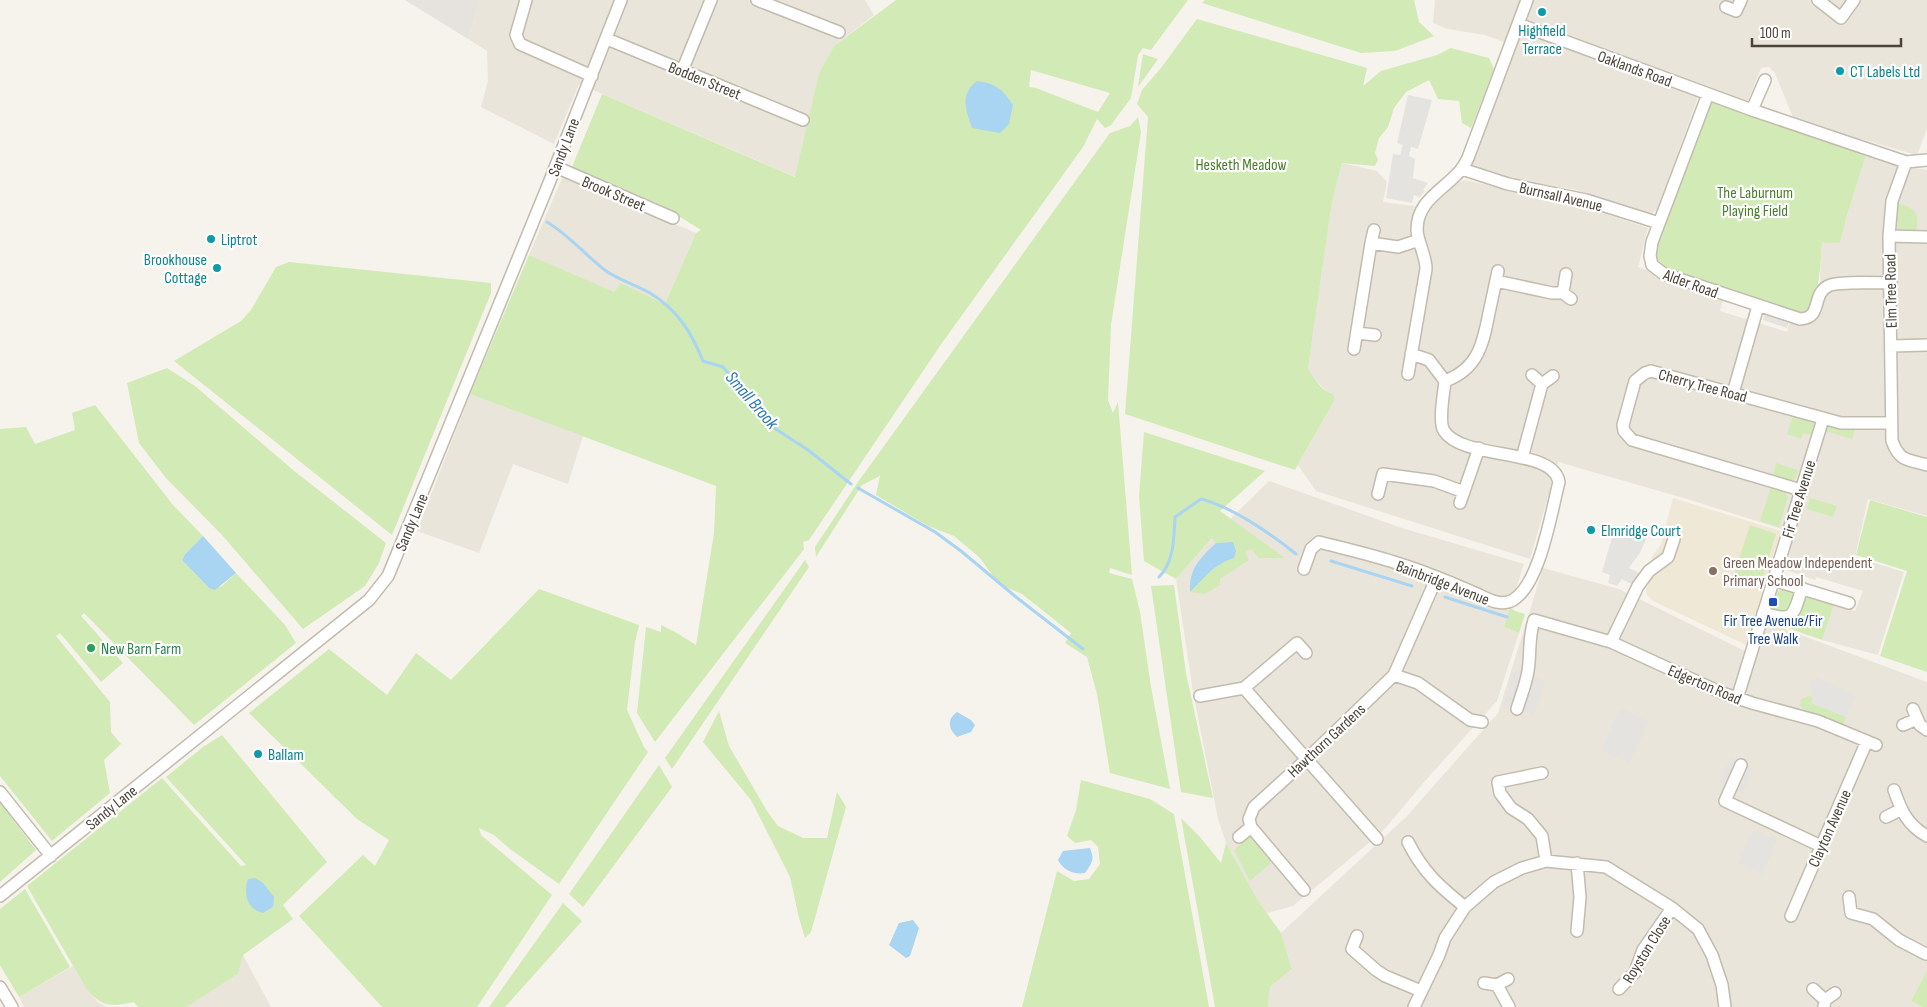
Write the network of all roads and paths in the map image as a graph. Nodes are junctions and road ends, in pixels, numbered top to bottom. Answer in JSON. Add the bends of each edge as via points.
{"nodes":[{"id":1,"x":530,"y":0,"type":"edge"},
{"id":2,"x":621,"y":0,"type":"edge"},
{"id":3,"x":711,"y":0,"type":"edge"},
{"id":4,"x":757,"y":0,"type":"edge"},
{"id":5,"x":1527,"y":0,"type":"edge"},
{"id":6,"x":1742,"y":0,"type":"edge"},
{"id":7,"x":1818,"y":0,"type":"edge"},
{"id":8,"x":1854,"y":0,"type":"edge"},
{"id":9,"x":1726,"y":7,"type":"dead end"},
{"id":10,"x":1518,"y":24,"type":"junction"},
{"id":11,"x":839,"y":32,"type":"dead end"},
{"id":12,"x":607,"y":39,"type":"junction"},
{"id":13,"x":682,"y":71,"type":"junction"},
{"id":14,"x":592,"y":76,"type":"junction"},
{"id":15,"x":1764,"y":80,"type":"dead end"},
{"id":16,"x":1708,"y":94,"type":"junction"},
{"id":17,"x":1752,"y":110,"type":"junction"},
{"id":18,"x":803,"y":120,"type":"dead end"},
{"id":19,"x":1927,"y":160,"type":"edge"},
{"id":20,"x":1906,"y":162,"type":"junction"},
{"id":21,"x":556,"y":167,"type":"junction"},
{"id":22,"x":1462,"y":169,"type":"junction"},
{"id":23,"x":673,"y":218,"type":"dead end"},
{"id":24,"x":1660,"y":223,"type":"junction"},
{"id":25,"x":1374,"y":230,"type":"dead end"},
{"id":26,"x":1889,"y":236,"type":"junction"},
{"id":27,"x":1927,"y":237,"type":"edge"},
{"id":28,"x":1419,"y":240,"type":"junction"},
{"id":29,"x":1371,"y":243,"type":"junction"},
{"id":30,"x":1566,"y":274,"type":"dead end"},
{"id":31,"x":1891,"y":283,"type":"junction"},
{"id":32,"x":1758,"y":306,"type":"junction"},
{"id":33,"x":1357,"y":333,"type":"junction"},
{"id":34,"x":1375,"y":335,"type":"dead end"},
{"id":35,"x":1927,"y":345,"type":"edge"},
{"id":36,"x":1891,"y":346,"type":"junction"},
{"id":37,"x":1354,"y":349,"type":"dead end"},
{"id":38,"x":1411,"y":354,"type":"junction"},
{"id":39,"x":1408,"y":374,"type":"dead end"},
{"id":40,"x":1532,"y":375,"type":"dead end"},
{"id":41,"x":1553,"y":376,"type":"dead end"},
{"id":42,"x":1445,"y":381,"type":"junction"},
{"id":43,"x":1542,"y":384,"type":"junction"},
{"id":44,"x":1733,"y":393,"type":"junction"},
{"id":45,"x":1823,"y":419,"type":"junction"},
{"id":46,"x":1891,"y":423,"type":"junction"},
{"id":47,"x":1479,"y":448,"type":"junction"},
{"id":48,"x":1522,"y":458,"type":"junction"},
{"id":49,"x":1927,"y":465,"type":"edge"},
{"id":50,"x":1801,"y":490,"type":"junction"},
{"id":51,"x":1464,"y":492,"type":"junction"},
{"id":52,"x":1378,"y":494,"type":"dead end"},
{"id":53,"x":1460,"y":503,"type":"dead end"},
{"id":54,"x":1674,"y":539,"type":"dead end"},
{"id":55,"x":1304,"y":569,"type":"dead end"},
{"id":56,"x":1437,"y":577,"type":"junction"},
{"id":57,"x":1773,"y":580,"type":"junction"},
{"id":58,"x":1802,"y":588,"type":"junction"},
{"id":59,"x":1849,"y":603,"type":"dead end"},
{"id":60,"x":1763,"y":612,"type":"junction"},
{"id":61,"x":1611,"y":642,"type":"junction"},
{"id":62,"x":1306,"y":653,"type":"dead end"},
{"id":63,"x":1394,"y":675,"type":"junction"},
{"id":64,"x":1244,"y":688,"type":"junction"},
{"id":65,"x":1200,"y":696,"type":"dead end"},
{"id":66,"x":1737,"y":698,"type":"junction"},
{"id":67,"x":1517,"y":709,"type":"dead end"},
{"id":68,"x":1482,"y":722,"type":"dead end"},
{"id":69,"x":1902,"y":725,"type":"dead end"},
{"id":70,"x":1927,"y":730,"type":"edge"},
{"id":71,"x":1872,"y":743,"type":"joint"},
{"id":72,"x":1307,"y":759,"type":"junction"},
{"id":73,"x":1741,"y":765,"type":"dead end"},
{"id":74,"x":1542,"y":773,"type":"dead end"},
{"id":75,"x":1894,"y":790,"type":"dead end"},
{"id":76,"x":0,"y":792,"type":"edge"},
{"id":77,"x":1900,"y":810,"type":"junction"},
{"id":78,"x":1886,"y":817,"type":"dead end"},
{"id":79,"x":1251,"y":827,"type":"junction"},
{"id":80,"x":1927,"y":836,"type":"edge"},
{"id":81,"x":1239,"y":838,"type":"dead end"},
{"id":82,"x":1377,"y":838,"type":"dead end"},
{"id":83,"x":1408,"y":842,"type":"dead end"},
{"id":84,"x":1821,"y":846,"type":"junction"},
{"id":85,"x":51,"y":856,"type":"junction"},
{"id":86,"x":1546,"y":861,"type":"junction"},
{"id":87,"x":1577,"y":863,"type":"junction"},
{"id":88,"x":1304,"y":890,"type":"dead end"},
{"id":89,"x":0,"y":896,"type":"edge"},
{"id":90,"x":1848,"y":897,"type":"dead end"},
{"id":91,"x":1465,"y":907,"type":"junction"},
{"id":92,"x":1672,"y":908,"type":"junction"},
{"id":93,"x":1791,"y":916,"type":"dead end"},
{"id":94,"x":1577,"y":931,"type":"dead end"},
{"id":95,"x":1357,"y":936,"type":"dead end"},
{"id":96,"x":1352,"y":948,"type":"junction"},
{"id":97,"x":1343,"y":957,"type":"dead end"},
{"id":98,"x":1925,"y":957,"type":"edge"},
{"id":99,"x":1508,"y":979,"type":"dead end"},
{"id":100,"x":1484,"y":983,"type":"dead end"},
{"id":101,"x":1497,"y":985,"type":"junction"},
{"id":102,"x":0,"y":987,"type":"edge"},
{"id":103,"x":1619,"y":989,"type":"dead end"},
{"id":104,"x":1813,"y":989,"type":"dead end"},
{"id":105,"x":1421,"y":991,"type":"junction"},
{"id":106,"x":1835,"y":993,"type":"dead end"},
{"id":107,"x":1824,"y":1004,"type":"edge"},
{"id":108,"x":12,"y":1007,"type":"edge"},
{"id":109,"x":1414,"y":1007,"type":"edge"},
{"id":110,"x":1509,"y":1007,"type":"edge"},
{"id":111,"x":1725,"y":1007,"type":"edge"}],
"edges":[{"from":1,"to":14,"type":"street","via":[[516,35],[520,44]]},
{"from":2,"to":12,"type":"street","name":"Sandy Lane"},
{"from":3,"to":13,"type":"street"},
{"from":4,"to":11,"type":"street"},
{"from":5,"to":10,"type":"street"},
{"from":6,"to":9,"type":"street","via":[[1736,11]]},
{"from":7,"to":8,"type":"street","via":[[1841,18]]},
{"from":10,"to":16,"type":"street","name":"Oaklands Road"},
{"from":10,"to":22,"type":"street"},
{"from":12,"to":13,"type":"street","name":"Bodden Street"},
{"from":12,"to":14,"type":"street","name":"Sandy Lane"},
{"from":13,"to":18,"type":"street","name":"Bodden Street"},
{"from":14,"to":21,"type":"street","name":"Sandy Lane"},
{"from":15,"to":17,"type":"street"},
{"from":16,"to":17,"type":"street","name":"Oaklands Road"},
{"from":16,"to":24,"type":"street","name":"Alder Road"},
{"from":17,"to":20,"type":"street","name":"Oaklands Road"},
{"from":19,"to":20,"type":"street","name":"Oaklands Road"},
{"from":20,"to":26,"type":"street","name":"Elm Tree Road","via":[[1892,200]]},
{"from":21,"to":23,"type":"street","name":"Brook Street"},
{"from":21,"to":85,"type":"street","name":"Sandy Lane","via":[[388,576],[369,600]]},
{"from":22,"to":24,"type":"street","name":"Burnsall Avenue","via":[[1508,184],[1586,200]]},
{"from":22,"to":28,"type":"street","via":[[1424,205],[1418,224]]},
{"from":24,"to":32,"type":"street","name":"Alder Road","via":[[1650,256],[1658,272]]},
{"from":25,"to":29,"type":"street"},
{"from":26,"to":27,"type":"street","name":"Elm Tree Road"},
{"from":26,"to":31,"type":"street","name":"Elm Tree Road"},
{"from":28,"to":29,"type":"street","via":[[1398,247]]},
{"from":28,"to":38,"type":"street","via":[[1426,269]]},
{"from":29,"to":33,"type":"street"},
{"from":30,"to":42,"type":"street","via":[[1567,296],[1497,276],[1484,340],[1478,353],[1460,374]]},
{"from":31,"to":32,"type":"street","name":"Alder Road","via":[[1831,285],[1819,293],[1814,311],[1806,318]]},
{"from":31,"to":36,"type":"street","name":"Elm Tree Road"},
{"from":32,"to":44,"type":"street"},
{"from":33,"to":34,"type":"street"},
{"from":33,"to":37,"type":"street"},
{"from":35,"to":36,"type":"street","name":"Elm Tree Road"},
{"from":36,"to":46,"type":"street","name":"Elm Tree Road"},
{"from":38,"to":39,"type":"street"},
{"from":38,"to":42,"type":"street","via":[[1429,360]]},
{"from":40,"to":43,"type":"street"},
{"from":41,"to":43,"type":"street"},
{"from":42,"to":47,"type":"street","name":"Bainbridge Avenue","via":[[1444,430],[1459,442]]},
{"from":43,"to":48,"type":"street"},
{"from":44,"to":45,"type":"street","name":"Cherry Tree Road"},
{"from":44,"to":50,"type":"street","name":"Cherry Tree Road","via":[[1645,372],[1635,381],[1624,431],[1632,440]]},
{"from":45,"to":46,"type":"street","name":"Cherry Tree Road","via":[[1854,424]]},
{"from":45,"to":50,"type":"street","name":"Fir Tree Avenue"},
{"from":46,"to":49,"type":"street","name":"Elm Tree Road","via":[[1896,453]]},
{"from":47,"to":48,"type":"street","name":"Bainbridge Avenue"},
{"from":47,"to":51,"type":"street"},
{"from":48,"to":56,"type":"street","name":"Bainbridge Avenue","via":[[1551,468],[1558,475],[1559,482],[1538,564],[1524,592],[1512,601],[1495,602]]},
{"from":50,"to":57,"type":"street","name":"Fir Tree Avenue"},
{"from":51,"to":52,"type":"street","via":[[1434,481],[1382,470]]},
{"from":51,"to":53,"type":"street"},
{"from":54,"to":61,"type":"street","via":[[1668,557],[1649,571],[1638,586]]},
{"from":55,"to":56,"type":"street","name":"Bainbridge Avenue","via":[[1310,549],[1319,542]]},
{"from":56,"to":63,"type":"street","name":"Hawthorn Gardens"},
{"from":57,"to":58,"type":"street"},
{"from":57,"to":60,"type":"street","name":"Fir Tree Avenue"},
{"from":58,"to":59,"type":"street"},
{"from":58,"to":60,"type":"street","via":[[1795,610],[1789,616],[1782,618]]},
{"from":60,"to":66,"type":"street","name":"Fir Tree Avenue"},
{"from":61,"to":66,"type":"street","name":"Edgerton Road"},
{"from":61,"to":67,"type":"street","name":"Edgerton Road","via":[[1533,616],[1528,671]]},
{"from":62,"to":64,"type":"street","via":[[1297,643]]},
{"from":63,"to":68,"type":"street","via":[[1418,684],[1470,720]]},
{"from":63,"to":72,"type":"street","name":"Hawthorn Gardens"},
{"from":64,"to":65,"type":"street"},
{"from":64,"to":72,"type":"street"},
{"from":66,"to":71,"type":"street","name":"Edgerton Road","via":[[1818,721]]},
{"from":69,"to":70,"type":"street","via":[[1915,714]]},
{"from":71,"to":84,"type":"street","name":"Clayton Avenue"},
{"from":72,"to":79,"type":"street","name":"Hawthorn Gardens","via":[[1254,807],[1249,819]]},
{"from":72,"to":82,"type":"street"},
{"from":73,"to":84,"type":"street","via":[[1725,801]]},
{"from":74,"to":86,"type":"street","via":[[1498,782],[1500,793],[1510,808],[1528,819],[1542,836]]},
{"from":75,"to":77,"type":"street"},
{"from":76,"to":85,"type":"street"},
{"from":77,"to":78,"type":"street"},
{"from":77,"to":80,"type":"street","via":[[1910,824]]},
{"from":79,"to":81,"type":"street"},
{"from":79,"to":88,"type":"street"},
{"from":83,"to":91,"type":"street","via":[[1412,861]]},
{"from":84,"to":93,"type":"street","name":"Clayton Avenue"},
{"from":85,"to":89,"type":"street","name":"Sandy Lane"},
{"from":86,"to":87,"type":"street"},
{"from":86,"to":91,"type":"street","via":[[1494,882]]},
{"from":87,"to":92,"type":"street","via":[[1606,867]]},
{"from":87,"to":94,"type":"street","via":[[1580,898]]},
{"from":90,"to":98,"type":"street","via":[[1846,914],[1873,919]]},
{"from":91,"to":105,"type":"street","via":[[1445,938]]},
{"from":92,"to":103,"type":"street","name":"Royston Close","via":[[1643,950],[1635,972]]},
{"from":92,"to":111,"type":"street","via":[[1698,929],[1722,985]]},
{"from":95,"to":96,"type":"street"},
{"from":96,"to":97,"type":"street"},
{"from":96,"to":105,"type":"street","via":[[1380,973]]},
{"from":99,"to":101,"type":"street"},
{"from":100,"to":101,"type":"street"},
{"from":101,"to":110,"type":"street"},
{"from":102,"to":108,"type":"street"},
{"from":104,"to":107,"type":"street"},
{"from":105,"to":109,"type":"street"},
{"from":106,"to":107,"type":"street"}]}
